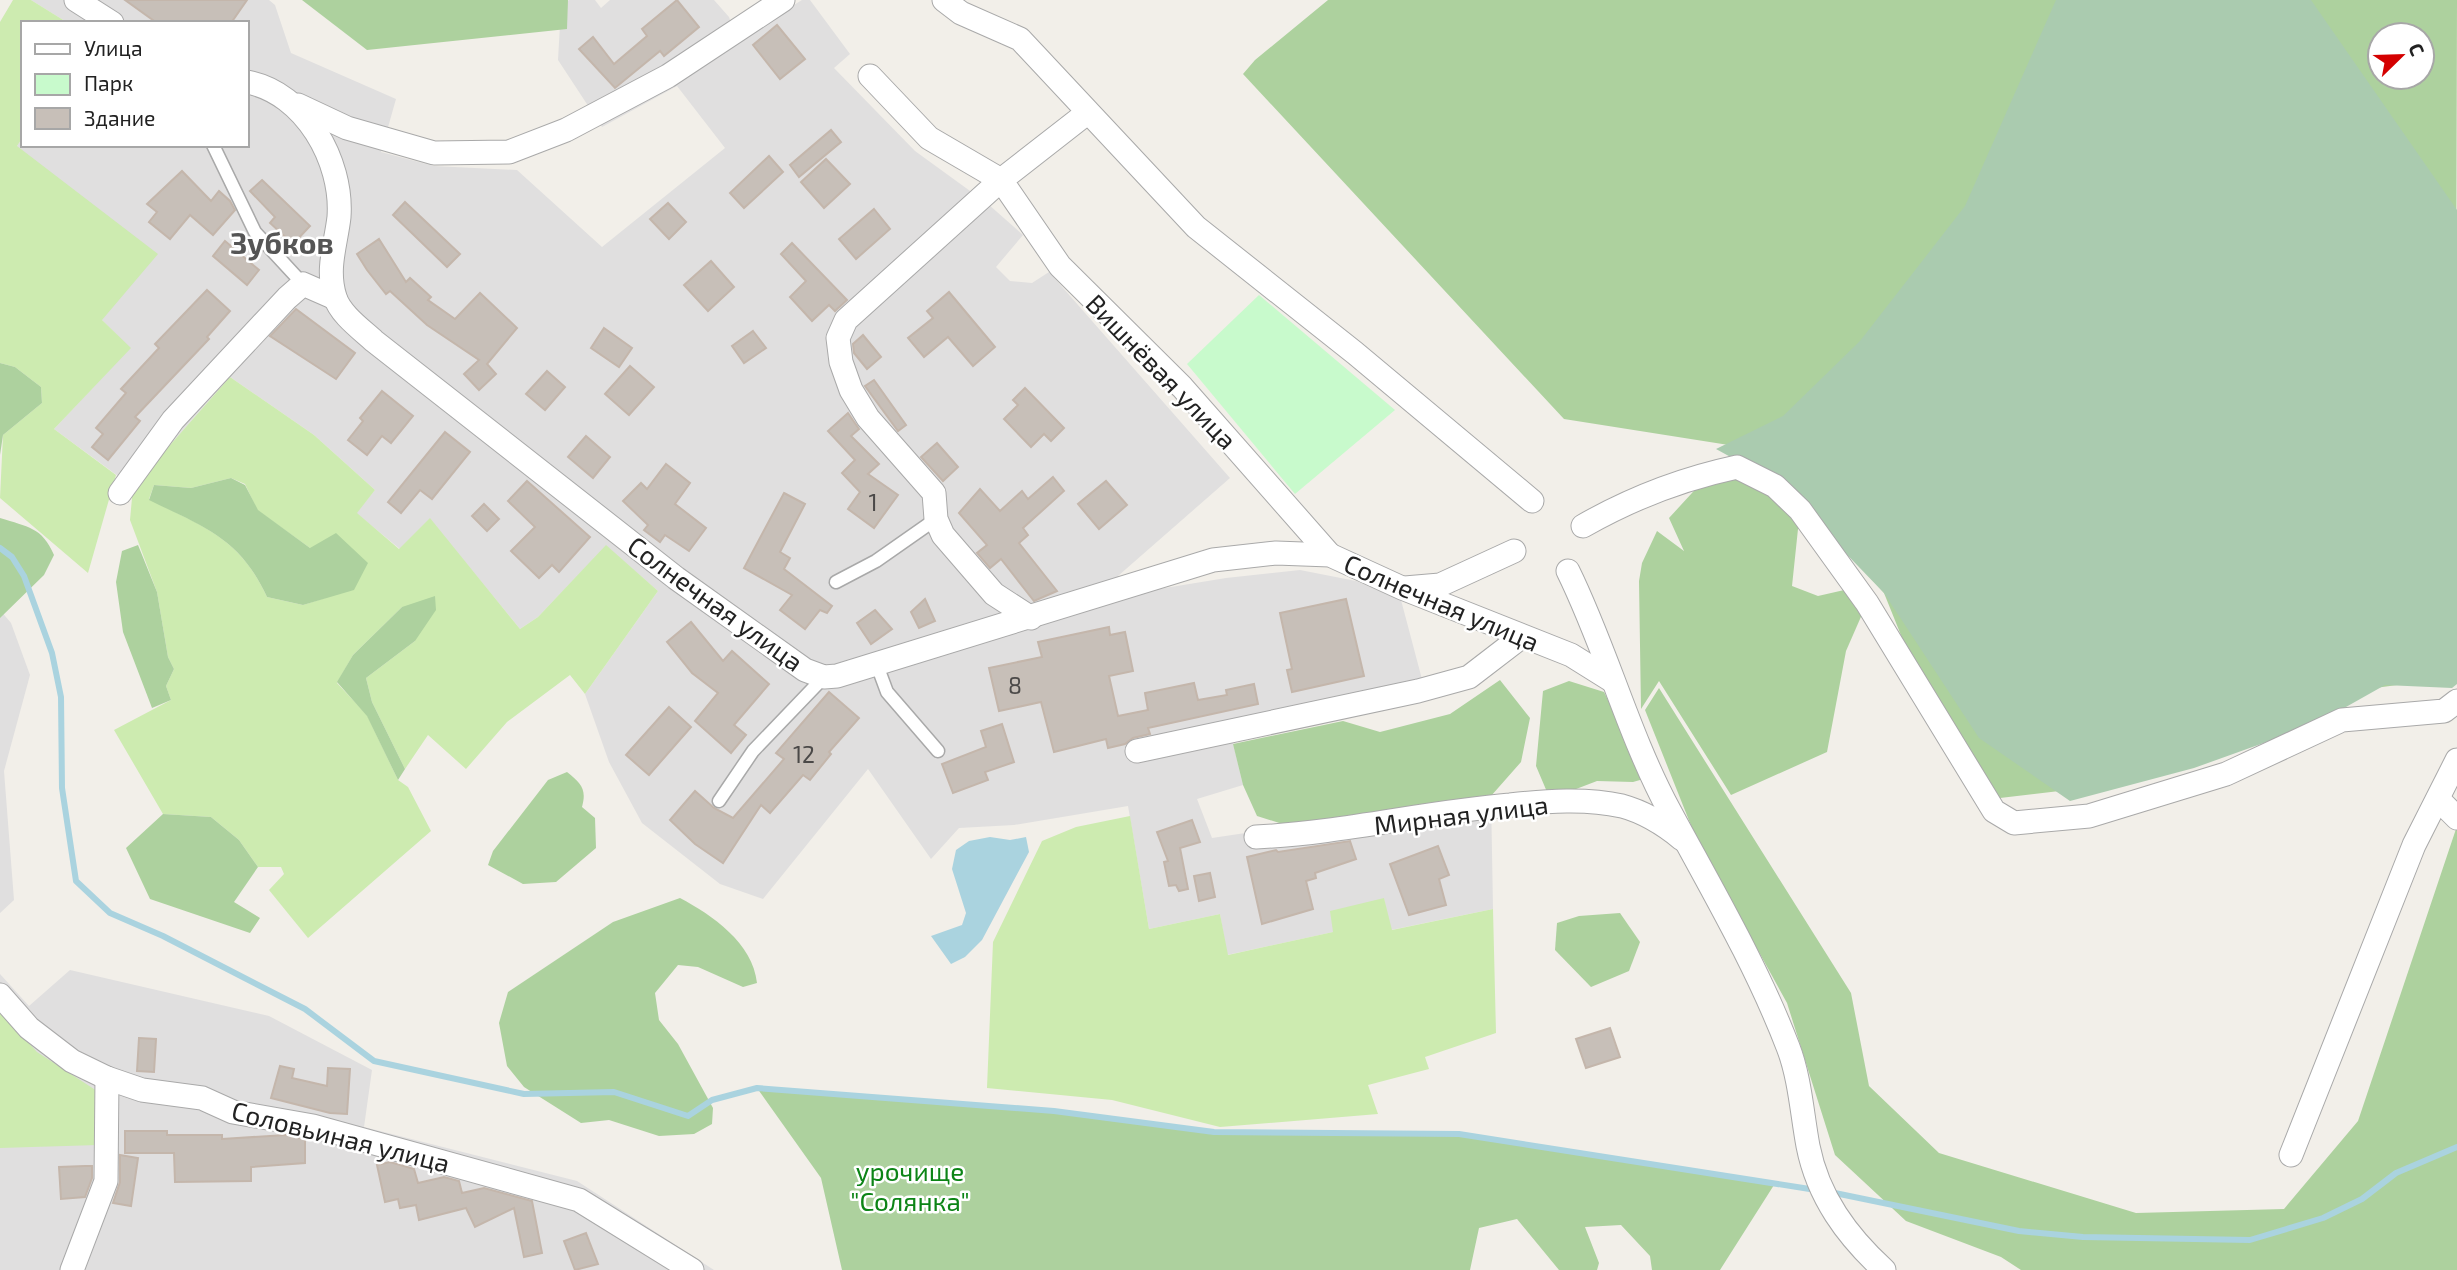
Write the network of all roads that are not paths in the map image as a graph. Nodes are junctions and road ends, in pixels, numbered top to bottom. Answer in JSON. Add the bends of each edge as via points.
{"nodes":[{"id":1,"x":76,"y":0,"type":"edge"},
{"id":2,"x":783,"y":0,"type":"edge"},
{"id":3,"x":944,"y":0,"type":"edge"},
{"id":4,"x":109,"y":21,"type":"edge"},
{"id":5,"x":870,"y":76,"type":"dead end"},
{"id":6,"x":248,"y":82,"type":"edge"},
{"id":7,"x":292,"y":102,"type":"junction"},
{"id":8,"x":1087,"y":113,"type":"junction"},
{"id":9,"x":214,"y":147,"type":"edge"},
{"id":10,"x":1001,"y":180,"type":"junction"},
{"id":11,"x":303,"y":284,"type":"junction"},
{"id":12,"x":335,"y":298,"type":"junction"},
{"id":13,"x":120,"y":494,"type":"dead end"},
{"id":14,"x":1532,"y":501,"type":"dead end"},
{"id":15,"x":936,"y":519,"type":"junction"},
{"id":16,"x":1583,"y":526,"type":"dead end"},
{"id":17,"x":1514,"y":551,"type":"dead end"},
{"id":18,"x":1331,"y":555,"type":"junction"},
{"id":19,"x":1568,"y":571,"type":"dead end"},
{"id":20,"x":836,"y":582,"type":"dead end"},
{"id":21,"x":1402,"y":588,"type":"junction"},
{"id":22,"x":1031,"y":618,"type":"junction"},
{"id":23,"x":1521,"y":637,"type":"junction"},
{"id":24,"x":877,"y":666,"type":"junction"},
{"id":25,"x":824,"y":677,"type":"junction"},
{"id":26,"x":1611,"y":680,"type":"junction"},
{"id":27,"x":2457,"y":701,"type":"edge"},
{"id":28,"x":938,"y":751,"type":"dead end"},
{"id":29,"x":1137,"y":751,"type":"dead end"},
{"id":30,"x":2457,"y":760,"type":"edge"},
{"id":31,"x":2438,"y":799,"type":"junction"},
{"id":32,"x":719,"y":801,"type":"dead end"},
{"id":33,"x":2457,"y":818,"type":"edge"},
{"id":34,"x":1256,"y":837,"type":"dead end"},
{"id":35,"x":1692,"y":848,"type":"junction"},
{"id":36,"x":0,"y":995,"type":"edge"},
{"id":37,"x":107,"y":1078,"type":"junction"},
{"id":38,"x":2291,"y":1155,"type":"dead end"},
{"id":39,"x":72,"y":1270,"type":"edge"},
{"id":40,"x":692,"y":1270,"type":"edge"},
{"id":41,"x":1884,"y":1270,"type":"edge"}],
"edges":[{"from":1,"to":4,"type":"street"},
{"from":2,"to":7,"type":"street","via":[[668,76],[566,131],[509,152],[434,153],[347,128]]},
{"from":3,"to":8,"type":"street","via":[[961,13],[1020,39]]},
{"from":5,"to":10,"type":"street","name":"Вишнёвая улица","via":[[929,138]]},
{"from":6,"to":7,"type":"street"},
{"from":7,"to":12,"type":"street","via":[[325,149],[338,184],[339,217],[330,264]]},
{"from":8,"to":10,"type":"street"},
{"from":8,"to":14,"type":"street","via":[[1196,227]]},
{"from":9,"to":11,"type":"lane","via":[[255,232]]},
{"from":10,"to":15,"type":"street","via":[[846,320],[838,338],[851,390],[868,418],[934,493]]},
{"from":10,"to":18,"type":"street","name":"Вишнёвая улица","via":[[1060,266],[1182,387]]},
{"from":11,"to":12,"type":"street"},
{"from":11,"to":13,"type":"street","via":[[173,420]]},
{"from":12,"to":25,"type":"street","name":"Солнечная улица","via":[[374,341],[676,579],[805,670]]},
{"from":15,"to":20,"type":"lane","via":[[876,561]]},
{"from":15,"to":22,"type":"street","via":[[943,535],[994,594]]},
{"from":16,"to":27,"type":"street","via":[[1626,501],[1697,475],[1737,467],[1775,486],[1800,510],[1867,603],[1994,810],[2014,823],[2089,816],[2226,774],[2342,720],[2444,711]]},
{"from":17,"to":21,"type":"street","via":[[1440,585]]},
{"from":18,"to":21,"type":"street","name":"Солнечная улица"},
{"from":18,"to":22,"type":"street","name":"Солнечная улица","via":[[1276,553],[1213,560]]},
{"from":19,"to":26,"type":"street","via":[[1586,606]]},
{"from":21,"to":23,"type":"street","name":"Солнечная улица"},
{"from":22,"to":24,"type":"street","name":"Солнечная улица"},
{"from":23,"to":26,"type":"street","name":"Солнечная улица","via":[[1571,655]]},
{"from":23,"to":29,"type":"street","via":[[1469,677]]},
{"from":24,"to":25,"type":"street","name":"Солнечная улица"},
{"from":24,"to":28,"type":"lane","via":[[887,692]]},
{"from":25,"to":32,"type":"lane","via":[[753,751]]},
{"from":26,"to":35,"type":"street","via":[[1669,809]]},
{"from":30,"to":31,"type":"street"},
{"from":31,"to":33,"type":"street"},
{"from":31,"to":38,"type":"street","via":[[2414,845]]},
{"from":34,"to":35,"type":"street","name":"Мирная улица","via":[[1299,835],[1483,807],[1593,801],[1625,807],[1662,823]]},
{"from":35,"to":41,"type":"street","via":[[1756,971],[1789,1050],[1809,1149],[1833,1212]]},
{"from":36,"to":37,"type":"street","name":"Соловьиная улица","via":[[29,1028],[72,1062]]},
{"from":37,"to":39,"type":"street","via":[[106,1181]]},
{"from":37,"to":40,"type":"street","name":"Соловьиная улица","via":[[142,1090],[202,1098],[233,1112],[313,1126],[579,1200]]}]}
